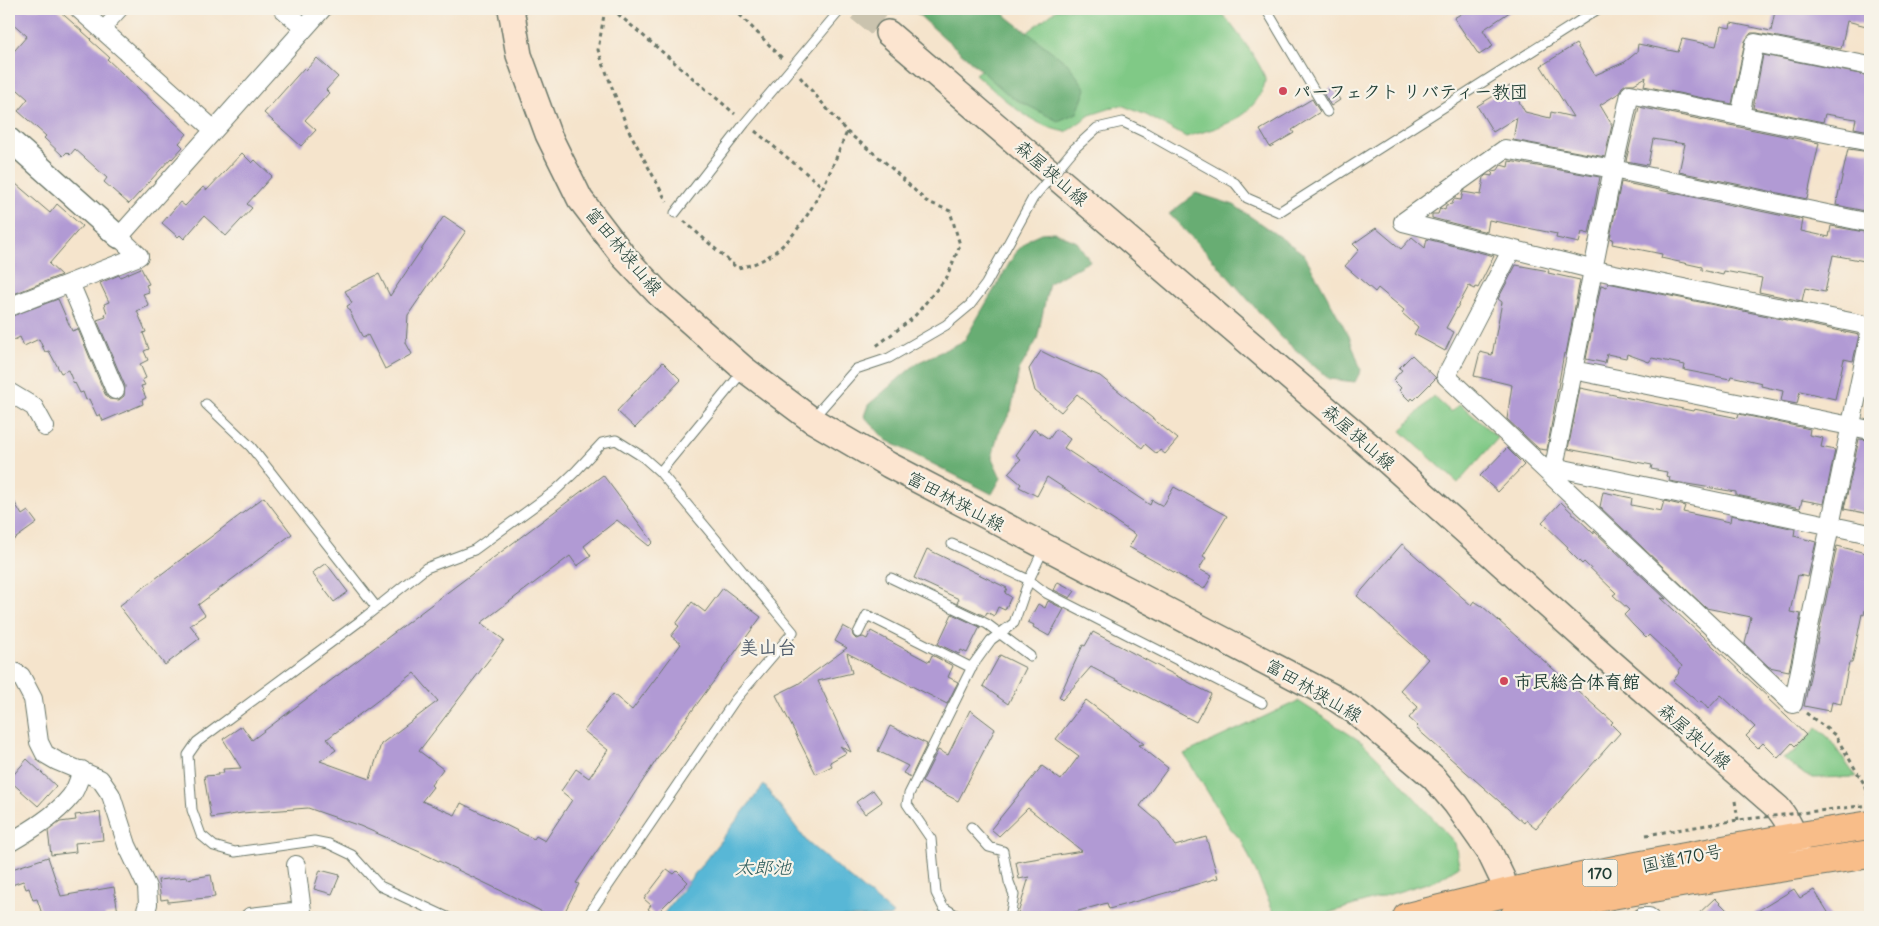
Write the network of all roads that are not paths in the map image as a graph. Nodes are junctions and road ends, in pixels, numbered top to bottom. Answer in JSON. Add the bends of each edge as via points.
{"nodes":[{"id":1,"x":79,"y":9,"type":"edge"},
{"id":2,"x":121,"y":9,"type":"edge"},
{"id":3,"x":283,"y":9,"type":"edge"},
{"id":4,"x":322,"y":9,"type":"edge"},
{"id":5,"x":511,"y":9,"type":"edge"},
{"id":6,"x":841,"y":9,"type":"edge"},
{"id":7,"x":1266,"y":9,"type":"edge"},
{"id":8,"x":1598,"y":9,"type":"edge"},
{"id":9,"x":304,"y":28,"type":"junction"},
{"id":10,"x":102,"y":30,"type":"junction"},
{"id":11,"x":888,"y":33,"type":"tunnel mouth"},
{"id":12,"x":1870,"y":66,"type":"edge"},
{"id":13,"x":1328,"y":112,"type":"dead end"},
{"id":14,"x":1740,"y":116,"type":"junction"},
{"id":15,"x":214,"y":130,"type":"junction"},
{"id":16,"x":9,"y":139,"type":"edge"},
{"id":17,"x":1870,"y":142,"type":"edge"},
{"id":18,"x":1613,"y":169,"type":"junction"},
{"id":19,"x":675,"y":213,"type":"dead end"},
{"id":20,"x":1870,"y":222,"type":"edge"},
{"id":21,"x":119,"y":237,"type":"junction"},
{"id":22,"x":1512,"y":249,"type":"junction"},
{"id":23,"x":1593,"y":269,"type":"junction"},
{"id":24,"x":70,"y":283,"type":"junction"},
{"id":25,"x":9,"y":307,"type":"edge"},
{"id":26,"x":1870,"y":326,"type":"edge"},
{"id":27,"x":1870,"y":333,"type":"edge"},
{"id":28,"x":744,"y":369,"type":"junction"},
{"id":29,"x":1573,"y":370,"type":"junction"},
{"id":30,"x":115,"y":390,"type":"dead end"},
{"id":31,"x":9,"y":392,"type":"edge"},
{"id":32,"x":206,"y":404,"type":"dead end"},
{"id":33,"x":812,"y":420,"type":"junction"},
{"id":34,"x":45,"y":426,"type":"dead end"},
{"id":35,"x":1851,"y":426,"type":"junction"},
{"id":36,"x":1870,"y":430,"type":"edge"},
{"id":37,"x":1551,"y":470,"type":"junction"},
{"id":38,"x":660,"y":472,"type":"junction"},
{"id":39,"x":1830,"y":525,"type":"junction"},
{"id":40,"x":1870,"y":534,"type":"edge"},
{"id":41,"x":952,"y":544,"type":"dead end"},
{"id":42,"x":1044,"y":547,"type":"junction"},
{"id":43,"x":891,"y":578,"type":"dead end"},
{"id":44,"x":1030,"y":580,"type":"junction"},
{"id":45,"x":376,"y":608,"type":"junction"},
{"id":46,"x":858,"y":633,"type":"dead end"},
{"id":47,"x":1000,"y":634,"type":"junction"},
{"id":48,"x":1030,"y":656,"type":"dead end"},
{"id":49,"x":972,"y":668,"type":"junction"},
{"id":50,"x":9,"y":669,"type":"edge"},
{"id":51,"x":1262,"y":703,"type":"dead end"},
{"id":52,"x":82,"y":770,"type":"junction"},
{"id":53,"x":1870,"y":825,"type":"edge"},
{"id":54,"x":971,"y":827,"type":"dead end"},
{"id":55,"x":1794,"y":837,"type":"junction"},
{"id":56,"x":9,"y":843,"type":"edge"},
{"id":57,"x":1870,"y":854,"type":"edge"},
{"id":58,"x":1798,"y":864,"type":"junction"},
{"id":59,"x":296,"y":865,"type":"dead end"},
{"id":60,"x":1510,"y":905,"type":"edge"},
{"id":61,"x":1544,"y":914,"type":"edge"},
{"id":62,"x":144,"y":917,"type":"edge"},
{"id":63,"x":250,"y":917,"type":"edge"},
{"id":64,"x":447,"y":917,"type":"edge"},
{"id":65,"x":587,"y":917,"type":"edge"},
{"id":66,"x":959,"y":917,"type":"edge"},
{"id":67,"x":1010,"y":917,"type":"edge"},
{"id":68,"x":1407,"y":917,"type":"edge"},
{"id":69,"x":1642,"y":917,"type":"edge"},
{"id":70,"x":1649,"y":917,"type":"edge"}],
"edges":[{"from":1,"to":10,"type":"street"},
{"from":2,"to":10,"type":"street"},
{"from":3,"to":9,"type":"street"},
{"from":4,"to":9,"type":"street"},
{"from":5,"to":28,"type":"main road","name":"富田林狭山線","via":[[519,54],[548,134],[580,199],[645,280]]},
{"from":6,"to":19,"type":"lane","via":[[745,123]]},
{"from":7,"to":13,"type":"lane"},
{"from":8,"to":33,"type":"lane","bridge":true,"via":[[1279,212],[1247,198],[1235,183],[1123,122],[1097,128],[1074,149],[1033,198],[986,284],[970,305],[946,325],[889,358],[856,369]]},
{"from":9,"to":15,"type":"street"},
{"from":10,"to":15,"type":"street"},
{"from":11,"to":55,"type":"main road","name":"森屋狭山線","via":[[1385,459],[1778,808],[1790,824]]},
{"from":12,"to":14,"type":"street","via":[[1756,43]]},
{"from":14,"to":17,"type":"street"},
{"from":14,"to":18,"type":"street","via":[[1630,94]]},
{"from":15,"to":21,"type":"street"},
{"from":16,"to":21,"type":"street"},
{"from":18,"to":20,"type":"street"},
{"from":18,"to":22,"type":"street","via":[[1505,149],[1403,222]]},
{"from":18,"to":23,"type":"street"},
{"from":21,"to":24,"type":"street","via":[[139,256]]},
{"from":22,"to":23,"type":"street"},
{"from":22,"to":37,"type":"street","via":[[1446,376]]},
{"from":23,"to":26,"type":"street"},
{"from":23,"to":29,"type":"street"},
{"from":24,"to":25,"type":"street"},
{"from":24,"to":30,"type":"street"},
{"from":27,"to":35,"type":"street"},
{"from":28,"to":33,"type":"main road","name":"富田林狭山線"},
{"from":28,"to":38,"type":"lane"},
{"from":29,"to":35,"type":"street"},
{"from":29,"to":37,"type":"street"},
{"from":31,"to":34,"type":"street","via":[[34,407]]},
{"from":32,"to":45,"type":"lane","via":[[251,447]]},
{"from":33,"to":42,"type":"main road","name":"富田林狭山線"},
{"from":35,"to":36,"type":"street"},
{"from":35,"to":39,"type":"street"},
{"from":37,"to":39,"type":"street"},
{"from":37,"to":39,"type":"street","via":[[1794,704]]},
{"from":38,"to":45,"type":"lane","via":[[616,440],[602,443],[548,496],[474,550],[426,568]]},
{"from":38,"to":65,"type":"lane","via":[[793,632],[735,700]]},
{"from":39,"to":40,"type":"street"},
{"from":41,"to":44,"type":"lane"},
{"from":42,"to":44,"type":"lane"},
{"from":42,"to":60,"type":"main road","name":"富田林狭山線","via":[[1335,698],[1356,712],[1418,763],[1456,804],[1496,863]]},
{"from":43,"to":47,"type":"lane","via":[[987,624]]},
{"from":44,"to":47,"type":"lane","via":[[1014,623]]},
{"from":44,"to":51,"type":"lane","via":[[1046,593]]},
{"from":45,"to":64,"type":"lane","via":[[197,742],[188,755],[192,810],[201,835],[214,846],[235,852],[314,841],[329,844],[352,855],[380,886]]},
{"from":46,"to":49,"type":"lane","via":[[867,615]]},
{"from":47,"to":48,"type":"lane"},
{"from":47,"to":49,"type":"lane","via":[[991,640]]},
{"from":49,"to":66,"type":"lane","via":[[909,794],[907,804],[931,839],[936,893],[943,907]]},
{"from":50,"to":52,"type":"street","via":[[21,676],[33,699],[39,742],[45,754]]},
{"from":52,"to":56,"type":"street","via":[[71,796],[50,817]]},
{"from":52,"to":62,"type":"street","via":[[100,779],[111,795],[127,845],[147,887],[148,904]]},
{"from":53,"to":55,"type":"highway","name":"国道170号","number":"170"},
{"from":54,"to":67,"type":"lane","via":[[989,847],[1003,851],[1014,895]]},
{"from":55,"to":58,"type":"main road","name":"森屋狭山線"},
{"from":55,"to":60,"type":"highway","name":"国道170号","number":"170"},
{"from":57,"to":58,"type":"highway","name":"国道170号","number":"170"},
{"from":58,"to":61,"type":"highway","name":"国道170号","number":"170","via":[[1615,895]]},
{"from":59,"to":63,"type":"street","via":[[302,911]]},
{"from":60,"to":61,"type":"highway","name":"国道170号","number":"170"},
{"from":60,"to":68,"type":"highway","name":"国道170号","number":"170"},
{"from":69,"to":70,"type":"street"}]}
